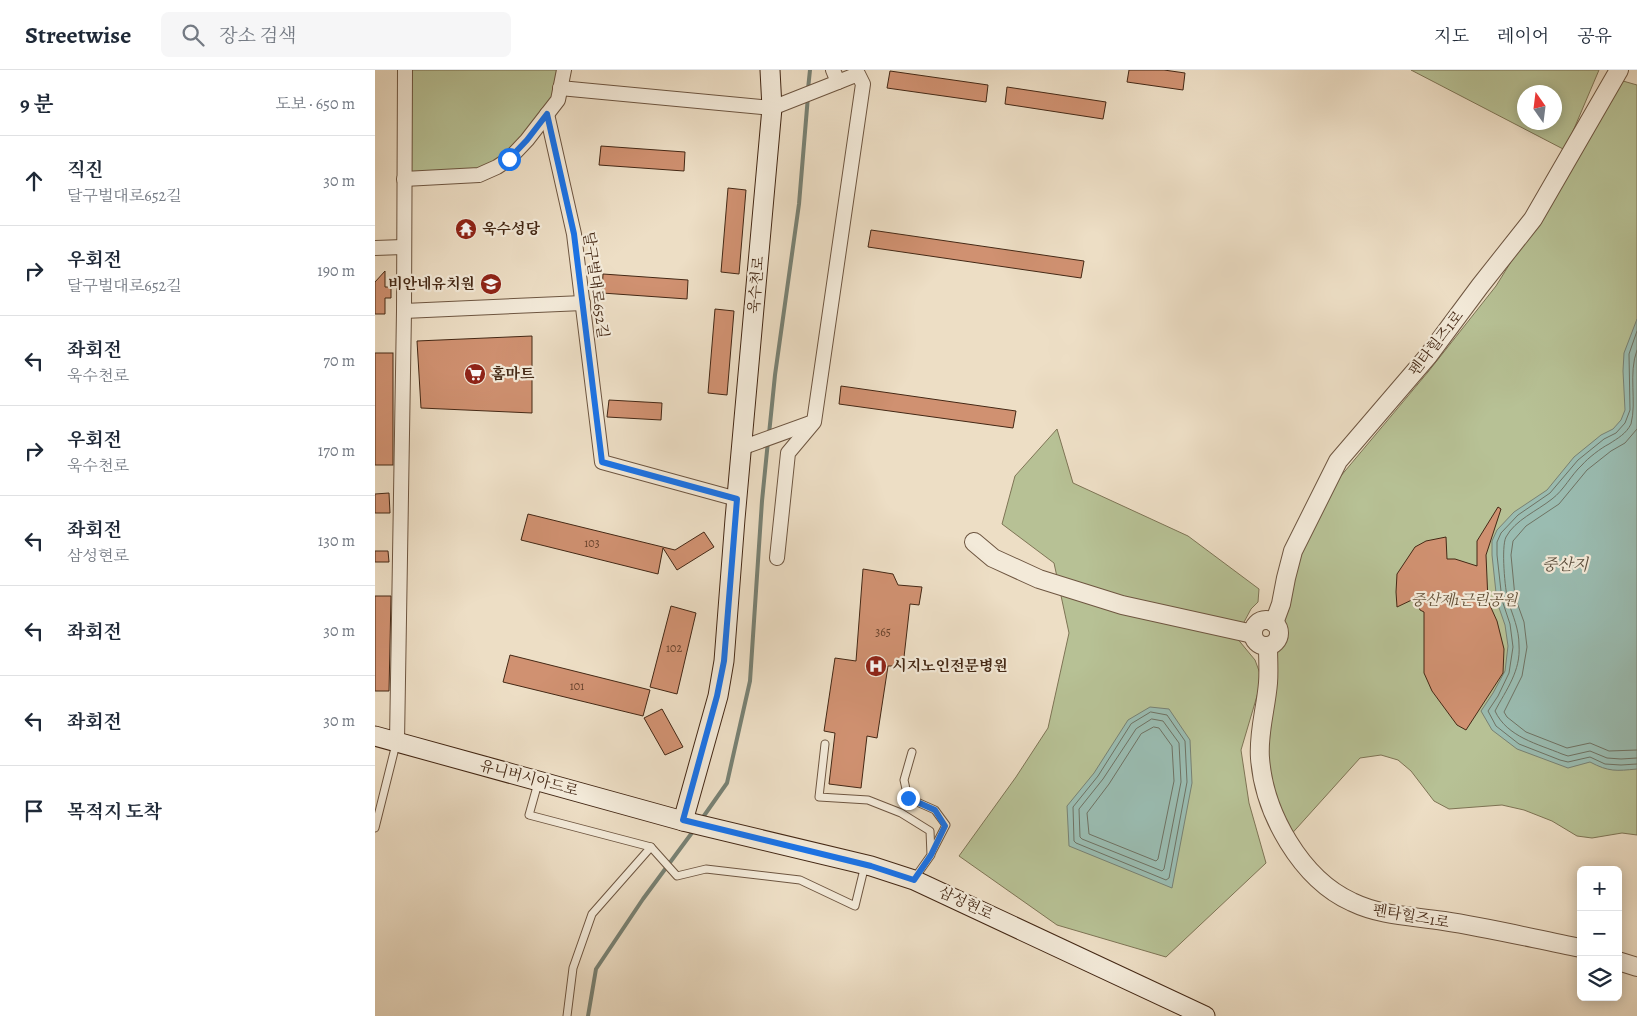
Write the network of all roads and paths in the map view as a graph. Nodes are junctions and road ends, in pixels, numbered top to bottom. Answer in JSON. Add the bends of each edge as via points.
{"nodes":[{"id":1,"x":405,"y":70,"type":"edge"},
{"id":2,"x":564,"y":70,"type":"edge"},
{"id":3,"x":771,"y":70,"type":"edge"},
{"id":4,"x":1619,"y":70,"type":"edge"},
{"id":5,"x":835,"y":76,"type":"edge"},
{"id":6,"x":560,"y":88,"type":"junction"},
{"id":7,"x":772,"y":108,"type":"junction"},
{"id":8,"x":547,"y":114,"type":"junction"},
{"id":9,"x":404,"y":179,"type":"junction"},
{"id":10,"x":375,"y":248,"type":"edge"},
{"id":11,"x":403,"y":248,"type":"junction"},
{"id":12,"x":583,"y":303,"type":"junction"},
{"id":13,"x":404,"y":311,"type":"junction"},
{"id":14,"x":813,"y":422,"type":"junction"},
{"id":15,"x":741,"y":448,"type":"junction"},
{"id":16,"x":737,"y":499,"type":"junction"},
{"id":17,"x":974,"y":542,"type":"dead end"},
{"id":18,"x":777,"y":558,"type":"dead end"},
{"id":19,"x":1274,"y":623,"type":"junction"},
{"id":20,"x":1253,"y":634,"type":"junction"},
{"id":21,"x":1268,"y":646,"type":"junction"},
{"id":22,"x":375,"y":736,"type":"edge"},
{"id":23,"x":397,"y":741,"type":"junction"},
{"id":24,"x":825,"y":744,"type":"dead end"},
{"id":25,"x":912,"y":752,"type":"dead end"},
{"id":26,"x":539,"y":780,"type":"junction"},
{"id":27,"x":683,"y":820,"type":"junction"},
{"id":28,"x":375,"y":828,"type":"edge"},
{"id":29,"x":651,"y":847,"type":"junction"},
{"id":30,"x":931,"y":855,"type":"junction"},
{"id":31,"x":865,"y":864,"type":"junction"},
{"id":32,"x":914,"y":880,"type":"junction"},
{"id":33,"x":1577,"y":947,"type":"edge"},
{"id":34,"x":567,"y":1016,"type":"edge"},
{"id":35,"x":1205,"y":1016,"type":"edge"}],
"edges":[{"from":1,"to":9,"type":"street"},
{"from":2,"to":6,"type":"street"},
{"from":3,"to":7,"type":"main road","name":"욱수천로"},
{"from":4,"to":19,"type":"street","name":"펜타힐즈1로","via":[[1533,219],[1428,356],[1338,461],[1293,551]]},
{"from":5,"to":7,"type":"street"},
{"from":5,"to":14,"type":"street","via":[[858,74],[863,84]]},
{"from":6,"to":7,"type":"street"},
{"from":6,"to":8,"type":"street","via":[[558,100]]},
{"from":7,"to":15,"type":"main road","name":"욱수천로"},
{"from":8,"to":9,"type":"street","via":[[527,140],[497,168],[479,175]]},
{"from":8,"to":12,"type":"street","name":"달구벌대로652길","via":[[574,234]]},
{"from":9,"to":11,"type":"street"},
{"from":10,"to":11,"type":"street"},
{"from":11,"to":13,"type":"street"},
{"from":12,"to":13,"type":"street"},
{"from":12,"to":16,"type":"street","name":"달구벌대로652길","via":[[602,462]]},
{"from":13,"to":23,"type":"street"},
{"from":14,"to":15,"type":"street"},
{"from":14,"to":18,"type":"street","via":[[789,453]]},
{"from":15,"to":16,"type":"main road","name":"욱수천로"},
{"from":16,"to":27,"type":"main road","name":"욱수천로","via":[[724,661]]},
{"from":17,"to":20,"type":"street","via":[[993,558],[1039,579],[1122,605]]},
{"from":19,"to":20,"type":"street","via":[[1266,620],[1258,623]]},
{"from":19,"to":21,"type":"street","via":[[1279,635]]},
{"from":20,"to":21,"type":"street","via":[[1257,642]]},
{"from":21,"to":33,"type":"street","name":"펜타힐즈1로","via":[[1268,683],[1260,758],[1268,800],[1283,834],[1307,868],[1325,886],[1351,902],[1375,911]]},
{"from":22,"to":23,"type":"main road","name":"유니버시아드로"},
{"from":23,"to":26,"type":"main road","name":"유니버시아드로"},
{"from":23,"to":28,"type":"lane"},
{"from":24,"to":30,"type":"lane","via":[[819,797],[868,800],[901,812],[930,831]]},
{"from":25,"to":30,"type":"lane","via":[[904,780],[908,798],[935,810],[945,826]]},
{"from":26,"to":27,"type":"main road","name":"유니버시아드로"},
{"from":26,"to":29,"type":"lane","via":[[529,815]]},
{"from":27,"to":31,"type":"main road","name":"삼성현로"},
{"from":29,"to":31,"type":"lane","via":[[677,876],[706,869],[800,880],[855,906]]},
{"from":29,"to":34,"type":"lane","via":[[592,914],[573,968]]},
{"from":30,"to":32,"type":"lane"},
{"from":31,"to":32,"type":"main road","name":"삼성현로"},
{"from":32,"to":35,"type":"main road","name":"삼성현로"}]}
